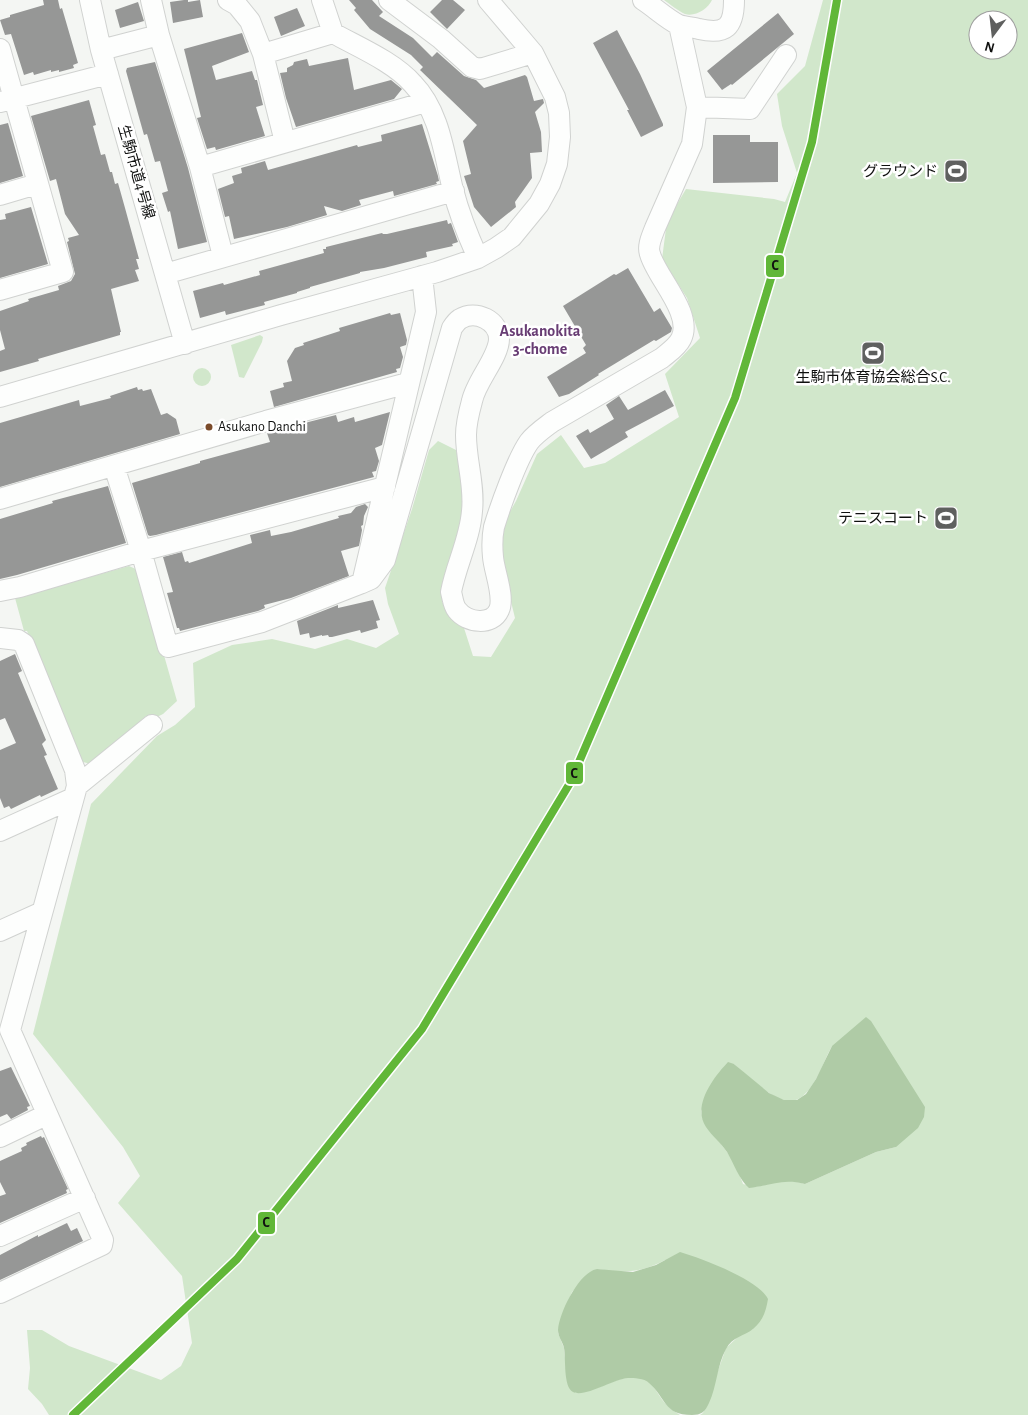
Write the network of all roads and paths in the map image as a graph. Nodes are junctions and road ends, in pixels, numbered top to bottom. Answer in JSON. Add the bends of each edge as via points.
{"nodes":[{"id":1,"x":90,"y":0,"type":"edge"},
{"id":2,"x":151,"y":0,"type":"edge"},
{"id":3,"x":228,"y":0,"type":"edge"},
{"id":4,"x":322,"y":0,"type":"edge"},
{"id":5,"x":389,"y":0,"type":"edge"},
{"id":6,"x":488,"y":0,"type":"edge"},
{"id":7,"x":644,"y":0,"type":"edge"},
{"id":8,"x":734,"y":0,"type":"edge"},
{"id":9,"x":679,"y":24,"type":"junction"},
{"id":10,"x":159,"y":34,"type":"junction"},
{"id":11,"x":332,"y":34,"type":"junction"},
{"id":12,"x":0,"y":49,"type":"edge"},
{"id":13,"x":101,"y":50,"type":"junction"},
{"id":14,"x":532,"y":53,"type":"junction"},
{"id":15,"x":263,"y":54,"type":"junction"},
{"id":16,"x":786,"y":54,"type":"dead end"},
{"id":17,"x":108,"y":74,"type":"junction"},
{"id":18,"x":7,"y":100,"type":"edge"},
{"id":19,"x":426,"y":102,"type":"junction"},
{"id":20,"x":696,"y":107,"type":"junction"},
{"id":21,"x":285,"y":142,"type":"junction"},
{"id":22,"x":200,"y":168,"type":"junction"},
{"id":23,"x":37,"y":184,"type":"junction"},
{"id":24,"x":454,"y":191,"type":"junction"},
{"id":25,"x":0,"y":195,"type":"edge"},
{"id":26,"x":224,"y":256,"type":"junction"},
{"id":27,"x":478,"y":258,"type":"junction"},
{"id":28,"x":165,"y":274,"type":"junction"},
{"id":29,"x":422,"y":276,"type":"junction"},
{"id":30,"x":0,"y":290,"type":"edge"},
{"id":31,"x":185,"y":344,"type":"junction"},
{"id":32,"x":408,"y":383,"type":"junction"},
{"id":33,"x":0,"y":397,"type":"edge"},
{"id":34,"x":114,"y":466,"type":"junction"},
{"id":35,"x":385,"y":487,"type":"junction"},
{"id":36,"x":0,"y":499,"type":"edge"},
{"id":37,"x":141,"y":551,"type":"junction"},
{"id":38,"x":362,"y":583,"type":"junction"},
{"id":39,"x":0,"y":592,"type":"edge"},
{"id":40,"x":0,"y":638,"type":"edge"},
{"id":41,"x":152,"y":725,"type":"dead end"},
{"id":42,"x":75,"y":792,"type":"junction"},
{"id":43,"x":0,"y":829,"type":"edge"},
{"id":44,"x":42,"y":912,"type":"junction"},
{"id":45,"x":0,"y":931,"type":"edge"},
{"id":46,"x":5,"y":1032,"type":"edge"},
{"id":47,"x":46,"y":1115,"type":"junction"},
{"id":48,"x":0,"y":1137,"type":"edge"},
{"id":49,"x":85,"y":1198,"type":"junction"},
{"id":50,"x":0,"y":1236,"type":"edge"},
{"id":51,"x":0,"y":1293,"type":"edge"}],
"edges":[{"from":1,"to":13,"type":"street","name":"生駒市道4号線"},
{"from":2,"to":10,"type":"street"},
{"from":3,"to":15,"type":"street","via":[[250,21]]},
{"from":4,"to":11,"type":"street"},
{"from":5,"to":14,"type":"street","via":[[472,67],[480,69]]},
{"from":6,"to":14,"type":"street"},
{"from":7,"to":9,"type":"street"},
{"from":8,"to":9,"type":"street","via":[[734,18],[724,30],[708,31]]},
{"from":9,"to":20,"type":"street"},
{"from":10,"to":13,"type":"street"},
{"from":10,"to":22,"type":"street"},
{"from":11,"to":15,"type":"street"},
{"from":11,"to":19,"type":"street","via":[[393,67],[413,84]]},
{"from":12,"to":18,"type":"street"},
{"from":13,"to":17,"type":"street","name":"生駒市道4号線"},
{"from":14,"to":27,"type":"street","via":[[560,113],[557,164],[539,204],[512,237]]},
{"from":15,"to":21,"type":"street"},
{"from":16,"to":20,"type":"street","via":[[750,109]]},
{"from":17,"to":18,"type":"street"},
{"from":17,"to":28,"type":"street","name":"生駒市道4号線"},
{"from":18,"to":23,"type":"street"},
{"from":19,"to":21,"type":"street"},
{"from":19,"to":24,"type":"street","via":[[440,132]]},
{"from":20,"to":38,"type":"street","via":[[692,144],[655,228],[649,253],[681,312],[682,337],[662,358],[552,422],[528,443],[494,526],[493,559],[501,602],[499,611],[484,621],[465,617],[454,604],[452,592],[472,513],[466,437],[472,398],[499,341],[498,330],[481,316],[460,319],[452,328],[385,560],[371,579]]},
{"from":21,"to":22,"type":"street"},
{"from":22,"to":26,"type":"street"},
{"from":23,"to":25,"type":"street"},
{"from":23,"to":30,"type":"street","via":[[63,272]]},
{"from":24,"to":26,"type":"street"},
{"from":24,"to":27,"type":"street"},
{"from":26,"to":28,"type":"street"},
{"from":27,"to":29,"type":"street"},
{"from":28,"to":31,"type":"street","name":"生駒市道4号線"},
{"from":29,"to":31,"type":"street"},
{"from":29,"to":32,"type":"street","via":[[426,312]]},
{"from":31,"to":33,"type":"street"},
{"from":32,"to":34,"type":"street"},
{"from":32,"to":35,"type":"street"},
{"from":34,"to":36,"type":"street"},
{"from":34,"to":37,"type":"street"},
{"from":35,"to":37,"type":"street"},
{"from":35,"to":38,"type":"street"},
{"from":37,"to":38,"type":"street","via":[[168,647],[262,622]]},
{"from":37,"to":39,"type":"street"},
{"from":40,"to":42,"type":"street","via":[[24,644],[75,770]]},
{"from":41,"to":42,"type":"street"},
{"from":42,"to":43,"type":"street"},
{"from":42,"to":44,"type":"street"},
{"from":44,"to":45,"type":"street"},
{"from":44,"to":46,"type":"street"},
{"from":46,"to":47,"type":"street"},
{"from":47,"to":48,"type":"street"},
{"from":47,"to":49,"type":"street"},
{"from":49,"to":50,"type":"street"},
{"from":49,"to":51,"type":"street","via":[[103,1240],[102,1245]]}]}
